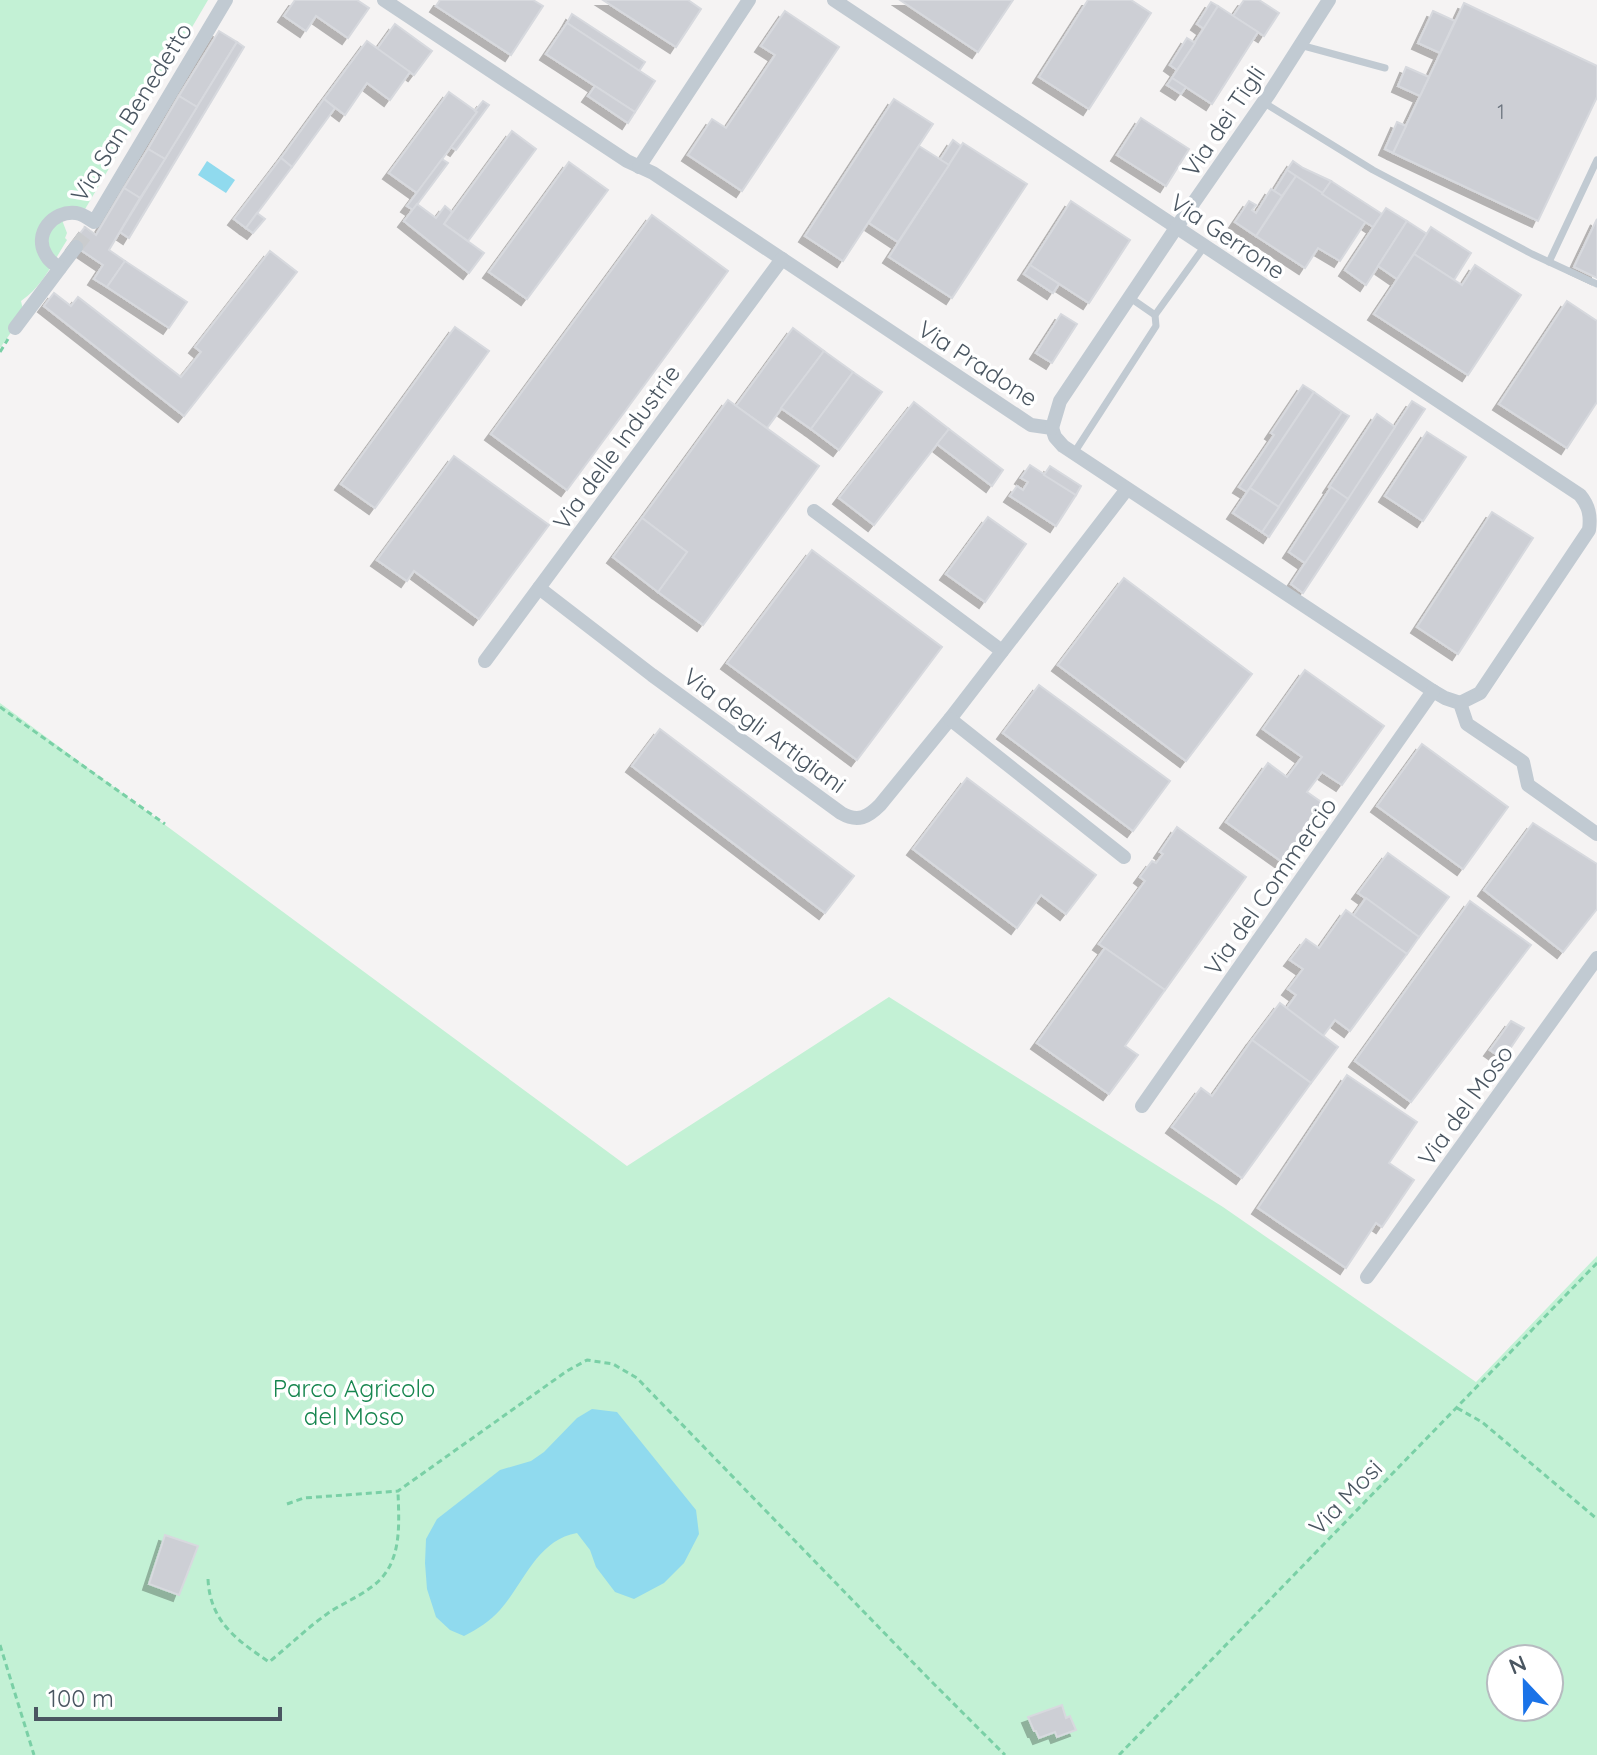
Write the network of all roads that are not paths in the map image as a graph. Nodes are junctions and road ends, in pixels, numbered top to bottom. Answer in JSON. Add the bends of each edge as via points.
{"nodes":[{"id":1,"x":226,"y":0,"type":"edge"},
{"id":2,"x":384,"y":0,"type":"edge"},
{"id":3,"x":749,"y":0,"type":"edge"},
{"id":4,"x":834,"y":0,"type":"edge"},
{"id":5,"x":1329,"y":0,"type":"edge"},
{"id":6,"x":1300,"y":45,"type":"junction"},
{"id":7,"x":1385,"y":68,"type":"dead end"},
{"id":8,"x":1263,"y":102,"type":"junction"},
{"id":9,"x":1597,"y":160,"type":"edge"},
{"id":10,"x":639,"y":167,"type":"junction"},
{"id":11,"x":1176,"y":228,"type":"junction"},
{"id":12,"x":76,"y":247,"type":"tunnel mouth"},
{"id":13,"x":1204,"y":247,"type":"junction"},
{"id":14,"x":782,"y":259,"type":"junction"},
{"id":15,"x":1549,"y":262,"type":"junction"},
{"id":16,"x":60,"y":268,"type":"junction"},
{"id":17,"x":1597,"y":284,"type":"edge"},
{"id":18,"x":1129,"y":297,"type":"junction"},
{"id":19,"x":1155,"y":315,"type":"junction"},
{"id":20,"x":15,"y":328,"type":"dead end"},
{"id":21,"x":1052,"y":428,"type":"junction"},
{"id":22,"x":1074,"y":453,"type":"junction"},
{"id":23,"x":1127,"y":489,"type":"junction"},
{"id":24,"x":814,"y":511,"type":"dead end"},
{"id":25,"x":539,"y":588,"type":"junction"},
{"id":26,"x":1002,"y":651,"type":"junction"},
{"id":27,"x":485,"y":661,"type":"dead end"},
{"id":28,"x":1433,"y":691,"type":"junction"},
{"id":29,"x":1460,"y":703,"type":"junction"},
{"id":30,"x":950,"y":719,"type":"junction"},
{"id":31,"x":1597,"y":834,"type":"edge"},
{"id":32,"x":1124,"y":857,"type":"dead end"},
{"id":33,"x":1597,"y":958,"type":"edge"},
{"id":34,"x":1142,"y":1106,"type":"dead end"},
{"id":35,"x":1367,"y":1277,"type":"dead end"}],
"edges":[{"from":1,"to":16,"type":"street","name":"Via San Benedetto","via":[[91,226],[80,213],[50,220],[41,246]]},
{"from":2,"to":10,"type":"street","name":"Via Pradone"},
{"from":3,"to":10,"type":"street"},
{"from":4,"to":11,"type":"street","name":"Via Gerrone"},
{"from":5,"to":6,"type":"street","name":"Via dei Tigli"},
{"from":6,"to":7,"type":"lane"},
{"from":6,"to":8,"type":"street","name":"Via dei Tigli"},
{"from":8,"to":11,"type":"street","name":"Via dei Tigli"},
{"from":8,"to":15,"type":"lane","via":[[1373,170]]},
{"from":9,"to":15,"type":"lane"},
{"from":10,"to":14,"type":"street","name":"Via Pradone"},
{"from":11,"to":13,"type":"street","name":"Via Gerrone"},
{"from":11,"to":18,"type":"street","name":"Via dei Tigli"},
{"from":12,"to":16,"type":"street"},
{"from":13,"to":19,"type":"lane"},
{"from":13,"to":29,"type":"street","name":"Via Gerrone","via":[[1587,504],[1589,530],[1480,693]]},
{"from":14,"to":21,"type":"street","name":"Via Pradone","via":[[1031,425]]},
{"from":14,"to":25,"type":"street","name":"Via delle Industrie"},
{"from":15,"to":17,"type":"lane"},
{"from":16,"to":20,"type":"street"},
{"from":18,"to":19,"type":"lane"},
{"from":18,"to":21,"type":"street","name":"Via dei Tigli","via":[[1060,401]]},
{"from":19,"to":22,"type":"lane","via":[[1156,326]]},
{"from":21,"to":22,"type":"street","name":"Via Pradone"},
{"from":22,"to":23,"type":"street","name":"Via Pradone"},
{"from":23,"to":26,"type":"street","name":"Via degli Artigiani"},
{"from":23,"to":28,"type":"street","name":"Via Pradone"},
{"from":24,"to":26,"type":"street"},
{"from":25,"to":27,"type":"street","name":"Via delle Industrie"},
{"from":25,"to":30,"type":"street","name":"Via degli Artigiani","via":[[849,817],[871,814]]},
{"from":26,"to":30,"type":"street","name":"Via degli Artigiani"},
{"from":28,"to":29,"type":"street","name":"Via Pradone"},
{"from":28,"to":34,"type":"street","name":"Via del Commercio"},
{"from":29,"to":31,"type":"street","via":[[1467,724],[1523,762],[1528,785]]},
{"from":30,"to":32,"type":"street"},
{"from":33,"to":35,"type":"street","name":"Via del Moso"}]}
